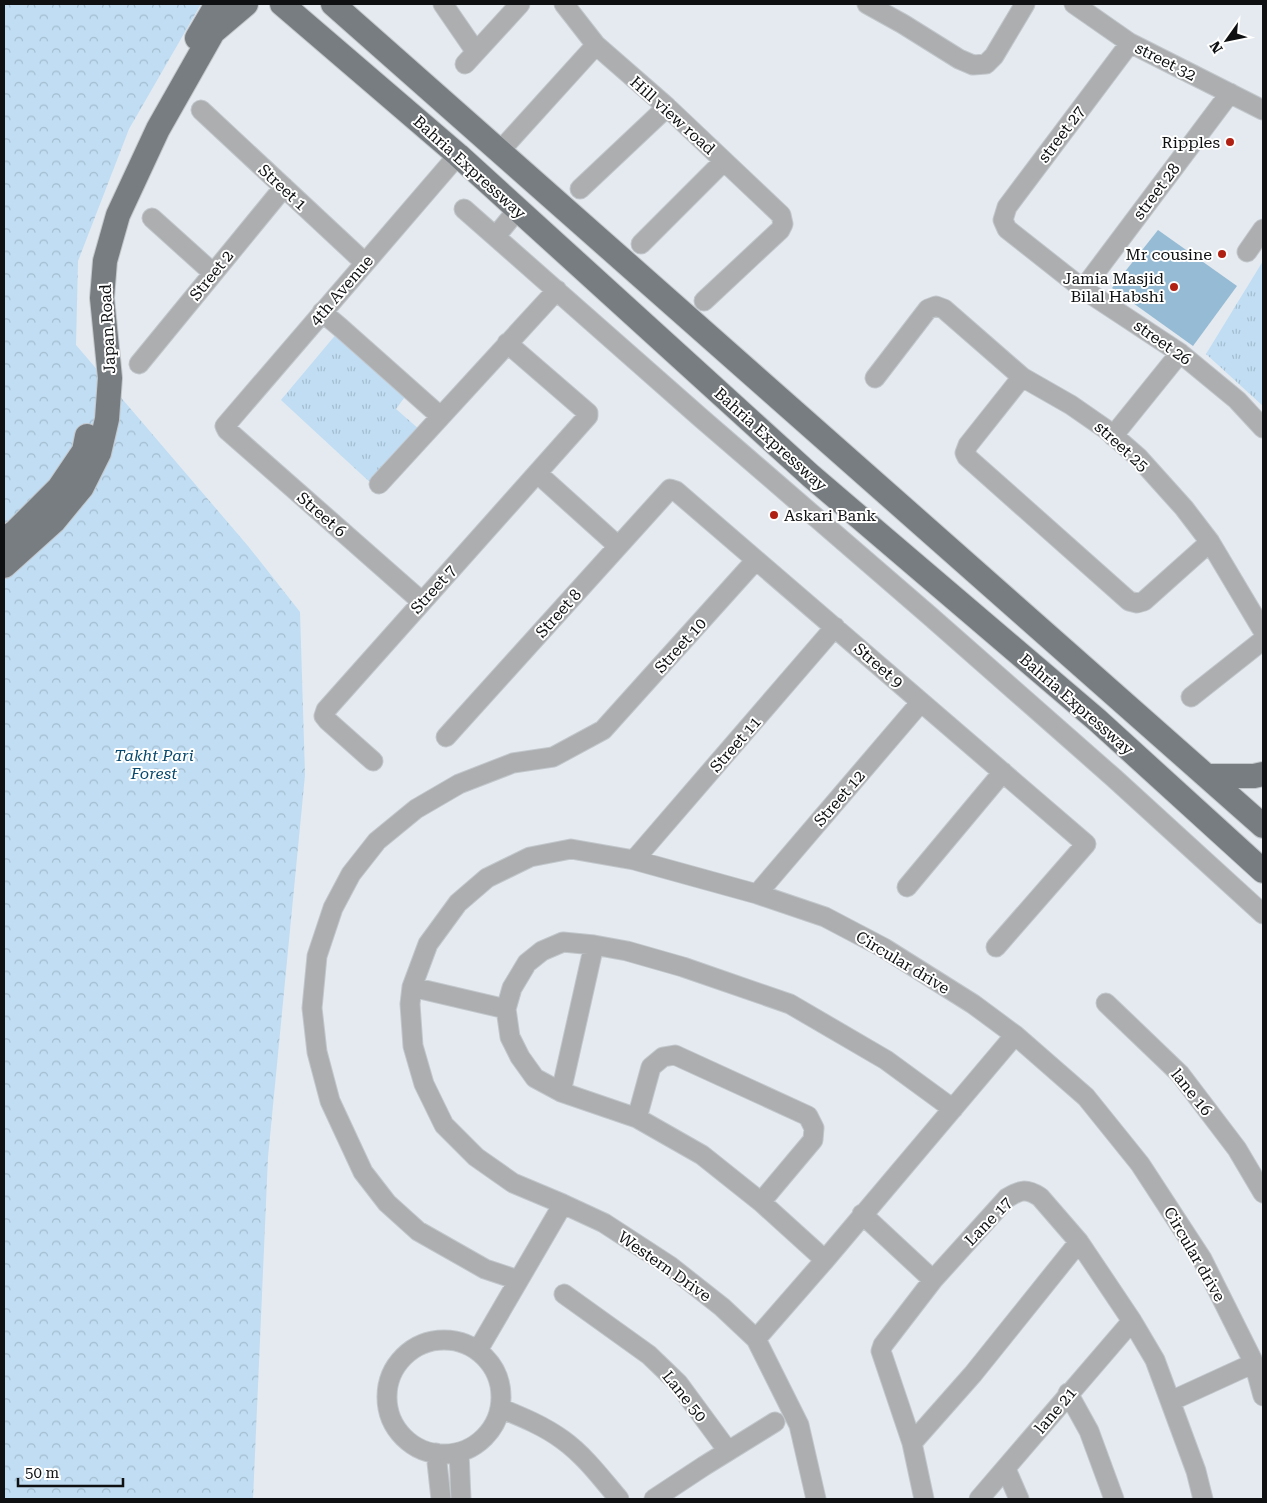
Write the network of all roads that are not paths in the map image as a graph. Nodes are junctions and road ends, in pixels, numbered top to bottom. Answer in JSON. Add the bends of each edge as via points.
{"nodes":[{"id":1,"x":217,"y":4,"type":"edge"},
{"id":2,"x":246,"y":4,"type":"edge"},
{"id":3,"x":282,"y":4,"type":"edge"},
{"id":4,"x":333,"y":4,"type":"edge"},
{"id":5,"x":443,"y":4,"type":"edge"},
{"id":6,"x":520,"y":4,"type":"edge"},
{"id":7,"x":564,"y":4,"type":"edge"},
{"id":8,"x":867,"y":4,"type":"edge"},
{"id":9,"x":1025,"y":4,"type":"edge"},
{"id":10,"x":1074,"y":4,"type":"edge"},
{"id":11,"x":1130,"y":43,"type":"junction"},
{"id":12,"x":596,"y":45,"type":"junction"},
{"id":13,"x":1230,"y":93,"type":"junction"},
{"id":14,"x":667,"y":107,"type":"junction"},
{"id":15,"x":201,"y":110,"type":"dead end"},
{"id":16,"x":1263,"y":110,"type":"edge"},
{"id":17,"x":500,"y":151,"type":"junction"},
{"id":18,"x":458,"y":154,"type":"junction"},
{"id":19,"x":724,"y":161,"type":"junction"},
{"id":20,"x":284,"y":187,"type":"junction"},
{"id":21,"x":580,"y":189,"type":"dead end"},
{"id":22,"x":464,"y":209,"type":"dead end"},
{"id":23,"x":518,"y":209,"type":"junction"},
{"id":24,"x":152,"y":218,"type":"dead end"},
{"id":25,"x":1007,"y":229,"type":"joint"},
{"id":26,"x":1263,"y":229,"type":"edge"},
{"id":27,"x":496,"y":236,"type":"junction"},
{"id":28,"x":641,"y":244,"type":"dead end"},
{"id":29,"x":1247,"y":252,"type":"dead end"},
{"id":30,"x":364,"y":263,"type":"junction"},
{"id":31,"x":213,"y":273,"type":"junction"},
{"id":32,"x":1082,"y":289,"type":"junction"},
{"id":33,"x":556,"y":290,"type":"junction"},
{"id":34,"x":704,"y":301,"type":"dead end"},
{"id":35,"x":322,"y":312,"type":"junction"},
{"id":36,"x":508,"y":343,"type":"junction"},
{"id":37,"x":1180,"y":352,"type":"junction"},
{"id":38,"x":140,"y":364,"type":"dead end"},
{"id":39,"x":1022,"y":377,"type":"junction"},
{"id":40,"x":875,"y":378,"type":"dead end"},
{"id":41,"x":440,"y":416,"type":"junction"},
{"id":42,"x":225,"y":426,"type":"joint"},
{"id":43,"x":1263,"y":428,"type":"edge"},
{"id":44,"x":1113,"y":436,"type":"junction"},
{"id":45,"x":837,"y":449,"type":"junction"},
{"id":46,"x":537,"y":473,"type":"junction"},
{"id":47,"x":812,"y":476,"type":"junction"},
{"id":48,"x":379,"y":484,"type":"dead end"},
{"id":49,"x":670,"y":489,"type":"joint"},
{"id":50,"x":4,"y":540,"type":"edge"},
{"id":51,"x":1210,"y":542,"type":"junction"},
{"id":52,"x":618,"y":546,"type":"junction"},
{"id":53,"x":756,"y":560,"type":"junction"},
{"id":54,"x":4,"y":566,"type":"edge"},
{"id":55,"x":950,"y":594,"type":"junction"},
{"id":56,"x":421,"y":602,"type":"junction"},
{"id":57,"x":930,"y":616,"type":"junction"},
{"id":58,"x":835,"y":628,"type":"junction"},
{"id":59,"x":1263,"y":632,"type":"edge"},
{"id":60,"x":1263,"y":640,"type":"edge"},
{"id":61,"x":1191,"y":696,"type":"dead end"},
{"id":62,"x":922,"y":702,"type":"junction"},
{"id":63,"x":446,"y":737,"type":"dead end"},
{"id":64,"x":374,"y":761,"type":"dead end"},
{"id":65,"x":1003,"y":772,"type":"junction"},
{"id":66,"x":1263,"y":774,"type":"edge"},
{"id":67,"x":1207,"y":776,"type":"junction"},
{"id":68,"x":1263,"y":826,"type":"edge"},
{"id":69,"x":634,"y":860,"type":"junction"},
{"id":70,"x":1263,"y":870,"type":"edge"},
{"id":71,"x":907,"y":887,"type":"dead end"},
{"id":72,"x":757,"y":894,"type":"junction"},
{"id":73,"x":1263,"y":914,"type":"edge"},
{"id":74,"x":594,"y":945,"type":"junction"},
{"id":75,"x":996,"y":947,"type":"dead end"},
{"id":76,"x":412,"y":987,"type":"junction"},
{"id":77,"x":1106,"y":1003,"type":"dead end"},
{"id":78,"x":506,"y":1009,"type":"junction"},
{"id":79,"x":1015,"y":1035,"type":"junction"},
{"id":80,"x":561,"y":1092,"type":"junction"},
{"id":81,"x":953,"y":1109,"type":"junction"},
{"id":82,"x":637,"y":1118,"type":"junction"},
{"id":83,"x":1263,"y":1193,"type":"edge"},
{"id":84,"x":761,"y":1202,"type":"junction"},
{"id":85,"x":563,"y":1204,"type":"junction"},
{"id":86,"x":862,"y":1214,"type":"junction"},
{"id":87,"x":1079,"y":1242,"type":"junction"},
{"id":88,"x":825,"y":1260,"type":"junction"},
{"id":89,"x":518,"y":1280,"type":"junction"},
{"id":90,"x":933,"y":1280,"type":"junction"},
{"id":91,"x":564,"y":1294,"type":"dead end"},
{"id":92,"x":1132,"y":1321,"type":"junction"},
{"id":93,"x":756,"y":1339,"type":"junction"},
{"id":94,"x":478,"y":1350,"type":"junction"},
{"id":95,"x":1254,"y":1363,"type":"junction"},
{"id":96,"x":1068,"y":1394,"type":"junction"},
{"id":97,"x":1263,"y":1396,"type":"edge"},
{"id":98,"x":1170,"y":1401,"type":"junction"},
{"id":99,"x":500,"y":1408,"type":"junction"},
{"id":100,"x":775,"y":1422,"type":"dead end"},
{"id":101,"x":912,"y":1443,"type":"junction"},
{"id":102,"x":728,"y":1451,"type":"junction"},
{"id":103,"x":459,"y":1452,"type":"junction"},
{"id":104,"x":436,"y":1453,"type":"junction"},
{"id":105,"x":1006,"y":1469,"type":"junction"},
{"id":106,"x":441,"y":1499,"type":"edge"},
{"id":107,"x":461,"y":1499,"type":"edge"},
{"id":108,"x":619,"y":1499,"type":"edge"},
{"id":109,"x":654,"y":1499,"type":"edge"},
{"id":110,"x":816,"y":1499,"type":"edge"},
{"id":111,"x":924,"y":1499,"type":"edge"},
{"id":112,"x":979,"y":1499,"type":"edge"},
{"id":113,"x":1020,"y":1499,"type":"edge"},
{"id":114,"x":1114,"y":1499,"type":"edge"},
{"id":115,"x":1203,"y":1499,"type":"edge"}],
"edges":[{"from":1,"to":50,"type":"main road","name":"Japan Road","via":[[121,173],[95,245],[90,286],[95,352],[94,396],[84,451],[59,488]]},
{"from":2,"to":54,"type":"main road","name":"Japan Road","via":[[213,32],[158,129],[118,215],[105,261],[102,298],[110,378],[107,418],[99,453],[82,487],[54,521]]},
{"from":3,"to":18,"type":"main road","name":"Bahria Expressway"},
{"from":4,"to":17,"type":"main road","name":"Bahria Expressway"},
{"from":5,"to":6,"type":"street","via":[[470,58]]},
{"from":7,"to":12,"type":"street","name":"Hill view road"},
{"from":8,"to":9,"type":"street","via":[[973,65],[986,64],[994,56]]},
{"from":10,"to":11,"type":"street","name":"street 32"},
{"from":11,"to":13,"type":"street","name":"street 32"},
{"from":11,"to":25,"type":"street","name":"street 27","via":[[1006,208],[1003,220]]},
{"from":12,"to":14,"type":"street","name":"Hill view road"},
{"from":12,"to":17,"type":"street"},
{"from":13,"to":16,"type":"street","name":"street 32"},
{"from":13,"to":32,"type":"street","name":"street 28"},
{"from":14,"to":19,"type":"street","name":"Hill view road"},
{"from":14,"to":21,"type":"street"},
{"from":15,"to":20,"type":"street","name":"Street 1"},
{"from":17,"to":45,"type":"main road","name":"Bahria Expressway"},
{"from":18,"to":23,"type":"main road","name":"Bahria Expressway"},
{"from":18,"to":30,"type":"street","name":"4th Avenue"},
{"from":19,"to":28,"type":"street"},
{"from":19,"to":34,"type":"street","name":"Hill view road","via":[[782,215],[783,224]]},
{"from":20,"to":30,"type":"street","name":"Street 1"},
{"from":20,"to":31,"type":"street","name":"Street 2"},
{"from":22,"to":27,"type":"street"},
{"from":23,"to":27,"type":"street"},
{"from":23,"to":47,"type":"main road","name":"Bahria Expressway"},
{"from":24,"to":31,"type":"street"},
{"from":25,"to":32,"type":"street","name":"street 26"},
{"from":26,"to":29,"type":"street"},
{"from":27,"to":33,"type":"street"},
{"from":30,"to":35,"type":"street","name":"4th Avenue"},
{"from":31,"to":38,"type":"street","name":"Street 2"},
{"from":32,"to":37,"type":"street","name":"street 26"},
{"from":33,"to":36,"type":"street"},
{"from":33,"to":57,"type":"street"},
{"from":35,"to":41,"type":"street"},
{"from":35,"to":42,"type":"street","name":"4th Avenue"},
{"from":36,"to":41,"type":"street"},
{"from":36,"to":46,"type":"street","name":"Street 7","via":[[588,413]]},
{"from":37,"to":43,"type":"street","name":"street 26","via":[[1237,400]]},
{"from":37,"to":44,"type":"street"},
{"from":39,"to":40,"type":"street","name":"street 25","via":[[936,306],[928,309]]},
{"from":39,"to":44,"type":"street","name":"street 25","via":[[1071,405]]},
{"from":39,"to":51,"type":"street","via":[[965,453],[970,461],[1129,601],[1144,601]]},
{"from":41,"to":48,"type":"street"},
{"from":42,"to":56,"type":"street","name":"Street 6"},
{"from":44,"to":51,"type":"street","name":"street 25","via":[[1139,458]]},
{"from":45,"to":47,"type":"main road"},
{"from":45,"to":67,"type":"main road","name":"Bahria Expressway"},
{"from":46,"to":52,"type":"street"},
{"from":46,"to":56,"type":"street","name":"Street 7"},
{"from":47,"to":55,"type":"main road","name":"Bahria Expressway"},
{"from":49,"to":52,"type":"street","name":"Street 8"},
{"from":49,"to":53,"type":"street","name":"Street 9"},
{"from":51,"to":59,"type":"street","name":"street 25"},
{"from":52,"to":63,"type":"street","name":"Street 8"},
{"from":53,"to":58,"type":"street","name":"Street 9"},
{"from":53,"to":89,"type":"street","name":"Street 10","via":[[603,730],[553,757],[513,763],[460,784],[416,809],[377,841],[351,874],[333,908],[317,956],[312,1008],[317,1052],[330,1101],[363,1172],[387,1203],[418,1231],[478,1265]]},
{"from":55,"to":57,"type":"street"},
{"from":55,"to":70,"type":"main road","name":"Bahria Expressway","via":[[1097,720]]},
{"from":56,"to":64,"type":"street","name":"Street 7","via":[[324,716]]},
{"from":57,"to":73,"type":"street"},
{"from":58,"to":62,"type":"street","name":"Street 9"},
{"from":58,"to":69,"type":"street","name":"Street 11"},
{"from":60,"to":61,"type":"street"},
{"from":62,"to":65,"type":"street","name":"Street 9"},
{"from":62,"to":72,"type":"street","name":"Street 12"},
{"from":65,"to":71,"type":"street"},
{"from":65,"to":75,"type":"street","name":"Street 9","via":[[1086,844]]},
{"from":66,"to":67,"type":"main road"},
{"from":67,"to":68,"type":"main road","name":"Bahria Expressway"},
{"from":69,"to":72,"type":"street","name":"Circular drive"},
{"from":69,"to":76,"type":"street","name":"Circular drive","via":[[571,849],[530,857],[488,878],[458,903],[428,944]]},
{"from":72,"to":79,"type":"street","name":"Circular drive","via":[[825,917],[884,948],[973,1004]]},
{"from":74,"to":78,"type":"street","via":[[563,942],[542,951],[519,975]]},
{"from":74,"to":80,"type":"street"},
{"from":74,"to":81,"type":"street","via":[[683,967],[790,1004],[886,1060]]},
{"from":76,"to":78,"type":"street"},
{"from":76,"to":85,"type":"street","name":"Western Drive","via":[[413,1046],[424,1084],[444,1124],[476,1157],[506,1178]]},
{"from":77,"to":83,"type":"street","name":"lane 16","via":[[1180,1074],[1237,1149]]},
{"from":78,"to":80,"type":"street","via":[[510,1037],[520,1057],[535,1078]]},
{"from":79,"to":81,"type":"street"},
{"from":79,"to":95,"type":"street","name":"Circular drive","via":[[1086,1097],[1140,1164],[1202,1259]]},
{"from":80,"to":82,"type":"street"},
{"from":81,"to":86,"type":"street"},
{"from":82,"to":84,"type":"street","via":[[702,1155]]},
{"from":82,"to":84,"type":"street","via":[[651,1067],[663,1057],[675,1055],[808,1116],[814,1128],[813,1140]]},
{"from":84,"to":88,"type":"street"},
{"from":85,"to":89,"type":"street"},
{"from":85,"to":93,"type":"street","name":"Western Drive","via":[[604,1224],[670,1266]]},
{"from":86,"to":88,"type":"street"},
{"from":86,"to":90,"type":"street"},
{"from":87,"to":90,"type":"street","name":"Lane 17","via":[[1040,1198],[1020,1190],[1007,1198]]},
{"from":87,"to":92,"type":"street","name":"Lane 17"},
{"from":87,"to":101,"type":"street","via":[[973,1374]]},
{"from":88,"to":93,"type":"street"},
{"from":89,"to":94,"type":"street"},
{"from":90,"to":101,"type":"street","name":"Lane 17","via":[[883,1345],[882,1351]]},
{"from":91,"to":102,"type":"street","name":"Lane 50","via":[[649,1355],[678,1383]]},
{"from":92,"to":96,"type":"street","name":"lane 21"},
{"from":92,"to":98,"type":"street","name":"Lane 17","via":[[1155,1360]]},
{"from":93,"to":110,"type":"street","name":"Western Drive","via":[[799,1425]]},
{"from":94,"to":99,"type":"street","via":[[495,1370],[501,1388]]},
{"from":94,"to":104,"type":"street","via":[[451,1339],[432,1340],[415,1346],[401,1358],[391,1374],[386,1392],[388,1410],[395,1427],[407,1441],[424,1451]]},
{"from":95,"to":97,"type":"street","name":"Circular drive"},
{"from":95,"to":98,"type":"street"},
{"from":96,"to":105,"type":"street","name":"lane 21"},
{"from":96,"to":114,"type":"street","via":[[1090,1431]]},
{"from":98,"to":115,"type":"street","name":"Lane 17"},
{"from":99,"to":103,"type":"street","via":[[493,1427],[480,1442]]},
{"from":99,"to":108,"type":"street","via":[[564,1440]]},
{"from":100,"to":102,"type":"street"},
{"from":101,"to":111,"type":"street","name":"Lane 17"},
{"from":102,"to":109,"type":"street"},
{"from":103,"to":104,"type":"street"},
{"from":103,"to":107,"type":"street"},
{"from":104,"to":106,"type":"street"},
{"from":105,"to":112,"type":"street","name":"lane 21"},
{"from":105,"to":113,"type":"street"}]}
